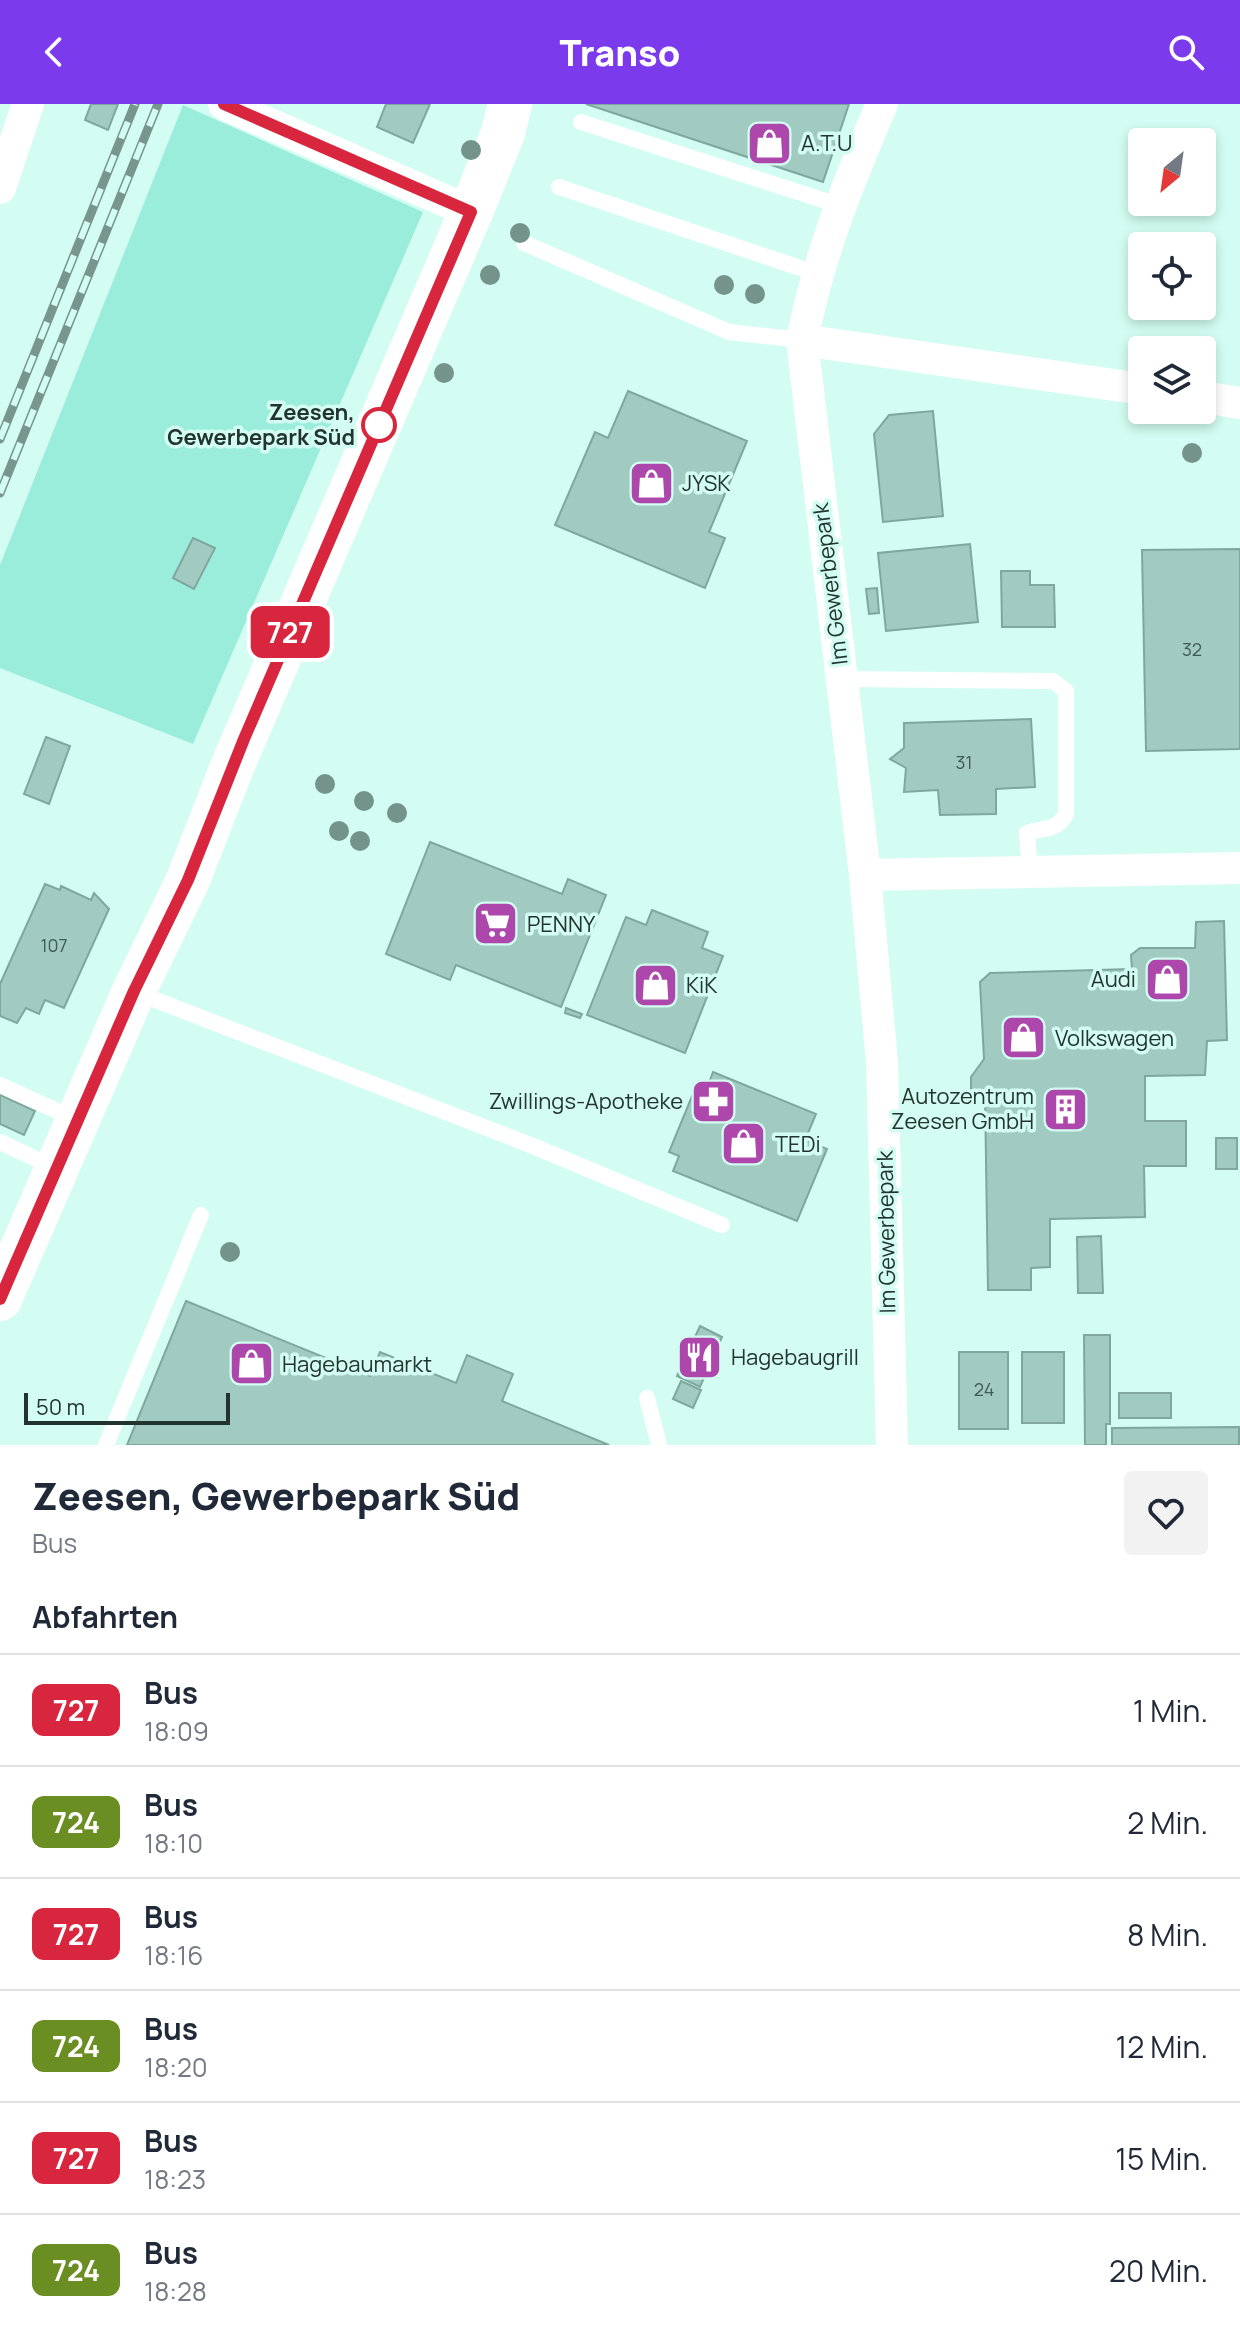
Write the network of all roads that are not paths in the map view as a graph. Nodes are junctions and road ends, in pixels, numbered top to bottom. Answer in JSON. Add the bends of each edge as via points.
{"nodes":[{"id":1,"x":28,"y":104,"type":"edge"},
{"id":2,"x":224,"y":104,"type":"edge"},
{"id":3,"x":510,"y":104,"type":"edge"},
{"id":4,"x":882,"y":104,"type":"edge"},
{"id":5,"x":581,"y":122,"type":"dead end"},
{"id":6,"x":559,"y":187,"type":"dead end"},
{"id":7,"x":0,"y":188,"type":"edge"},
{"id":8,"x":838,"y":205,"type":"junction"},
{"id":9,"x":471,"y":212,"type":"junction"},
{"id":10,"x":524,"y":243,"type":"dead end"},
{"id":11,"x":815,"y":273,"type":"junction"},
{"id":12,"x":802,"y":340,"type":"junction"},
{"id":13,"x":1128,"y":387,"type":"edge"},
{"id":14,"x":1216,"y":399,"type":"edge"},
{"id":15,"x":1240,"y":403,"type":"edge"},
{"id":16,"x":842,"y":679,"type":"junction"},
{"id":17,"x":1240,"y":868,"type":"edge"},
{"id":18,"x":1030,"y":872,"type":"junction"},
{"id":19,"x":865,"y":875,"type":"junction"},
{"id":20,"x":134,"y":991,"type":"junction"},
{"id":21,"x":0,"y":1085,"type":"edge"},
{"id":22,"x":78,"y":1120,"type":"junction"},
{"id":23,"x":0,"y":1142,"type":"edge"},
{"id":24,"x":57,"y":1169,"type":"junction"},
{"id":25,"x":201,"y":1215,"type":"dead end"},
{"id":26,"x":722,"y":1225,"type":"dead end"},
{"id":27,"x":0,"y":1299,"type":"edge"},
{"id":28,"x":647,"y":1398,"type":"dead end"},
{"id":29,"x":106,"y":1445,"type":"edge"},
{"id":30,"x":659,"y":1445,"type":"edge"},
{"id":31,"x":892,"y":1445,"type":"edge"}],
"edges":[{"from":1,"to":7,"type":"street"},
{"from":2,"to":9,"type":"street"},
{"from":3,"to":9,"type":"street"},
{"from":4,"to":8,"type":"street","name":"Im Gewerbepark"},
{"from":5,"to":8,"type":"lane"},
{"from":6,"to":11,"type":"lane"},
{"from":8,"to":11,"type":"street","name":"Im Gewerbepark"},
{"from":9,"to":20,"type":"street","via":[[188,880]]},
{"from":10,"to":12,"type":"lane","via":[[729,332]]},
{"from":11,"to":12,"type":"street","name":"Im Gewerbepark"},
{"from":12,"to":13,"type":"street"},
{"from":12,"to":16,"type":"street","name":"Im Gewerbepark"},
{"from":14,"to":15,"type":"street"},
{"from":16,"to":18,"type":"lane","via":[[1061,685],[1066,691],[1066,814],[1047,831],[1027,833]]},
{"from":16,"to":19,"type":"street","name":"Im Gewerbepark"},
{"from":17,"to":18,"type":"street"},
{"from":18,"to":19,"type":"street"},
{"from":19,"to":31,"type":"street","name":"Im Gewerbepark","via":[[882,1062]]},
{"from":20,"to":22,"type":"street"},
{"from":20,"to":26,"type":"lane"},
{"from":21,"to":22,"type":"lane"},
{"from":22,"to":24,"type":"street"},
{"from":23,"to":24,"type":"lane"},
{"from":24,"to":27,"type":"street"},
{"from":25,"to":29,"type":"lane"},
{"from":28,"to":30,"type":"lane"}]}
